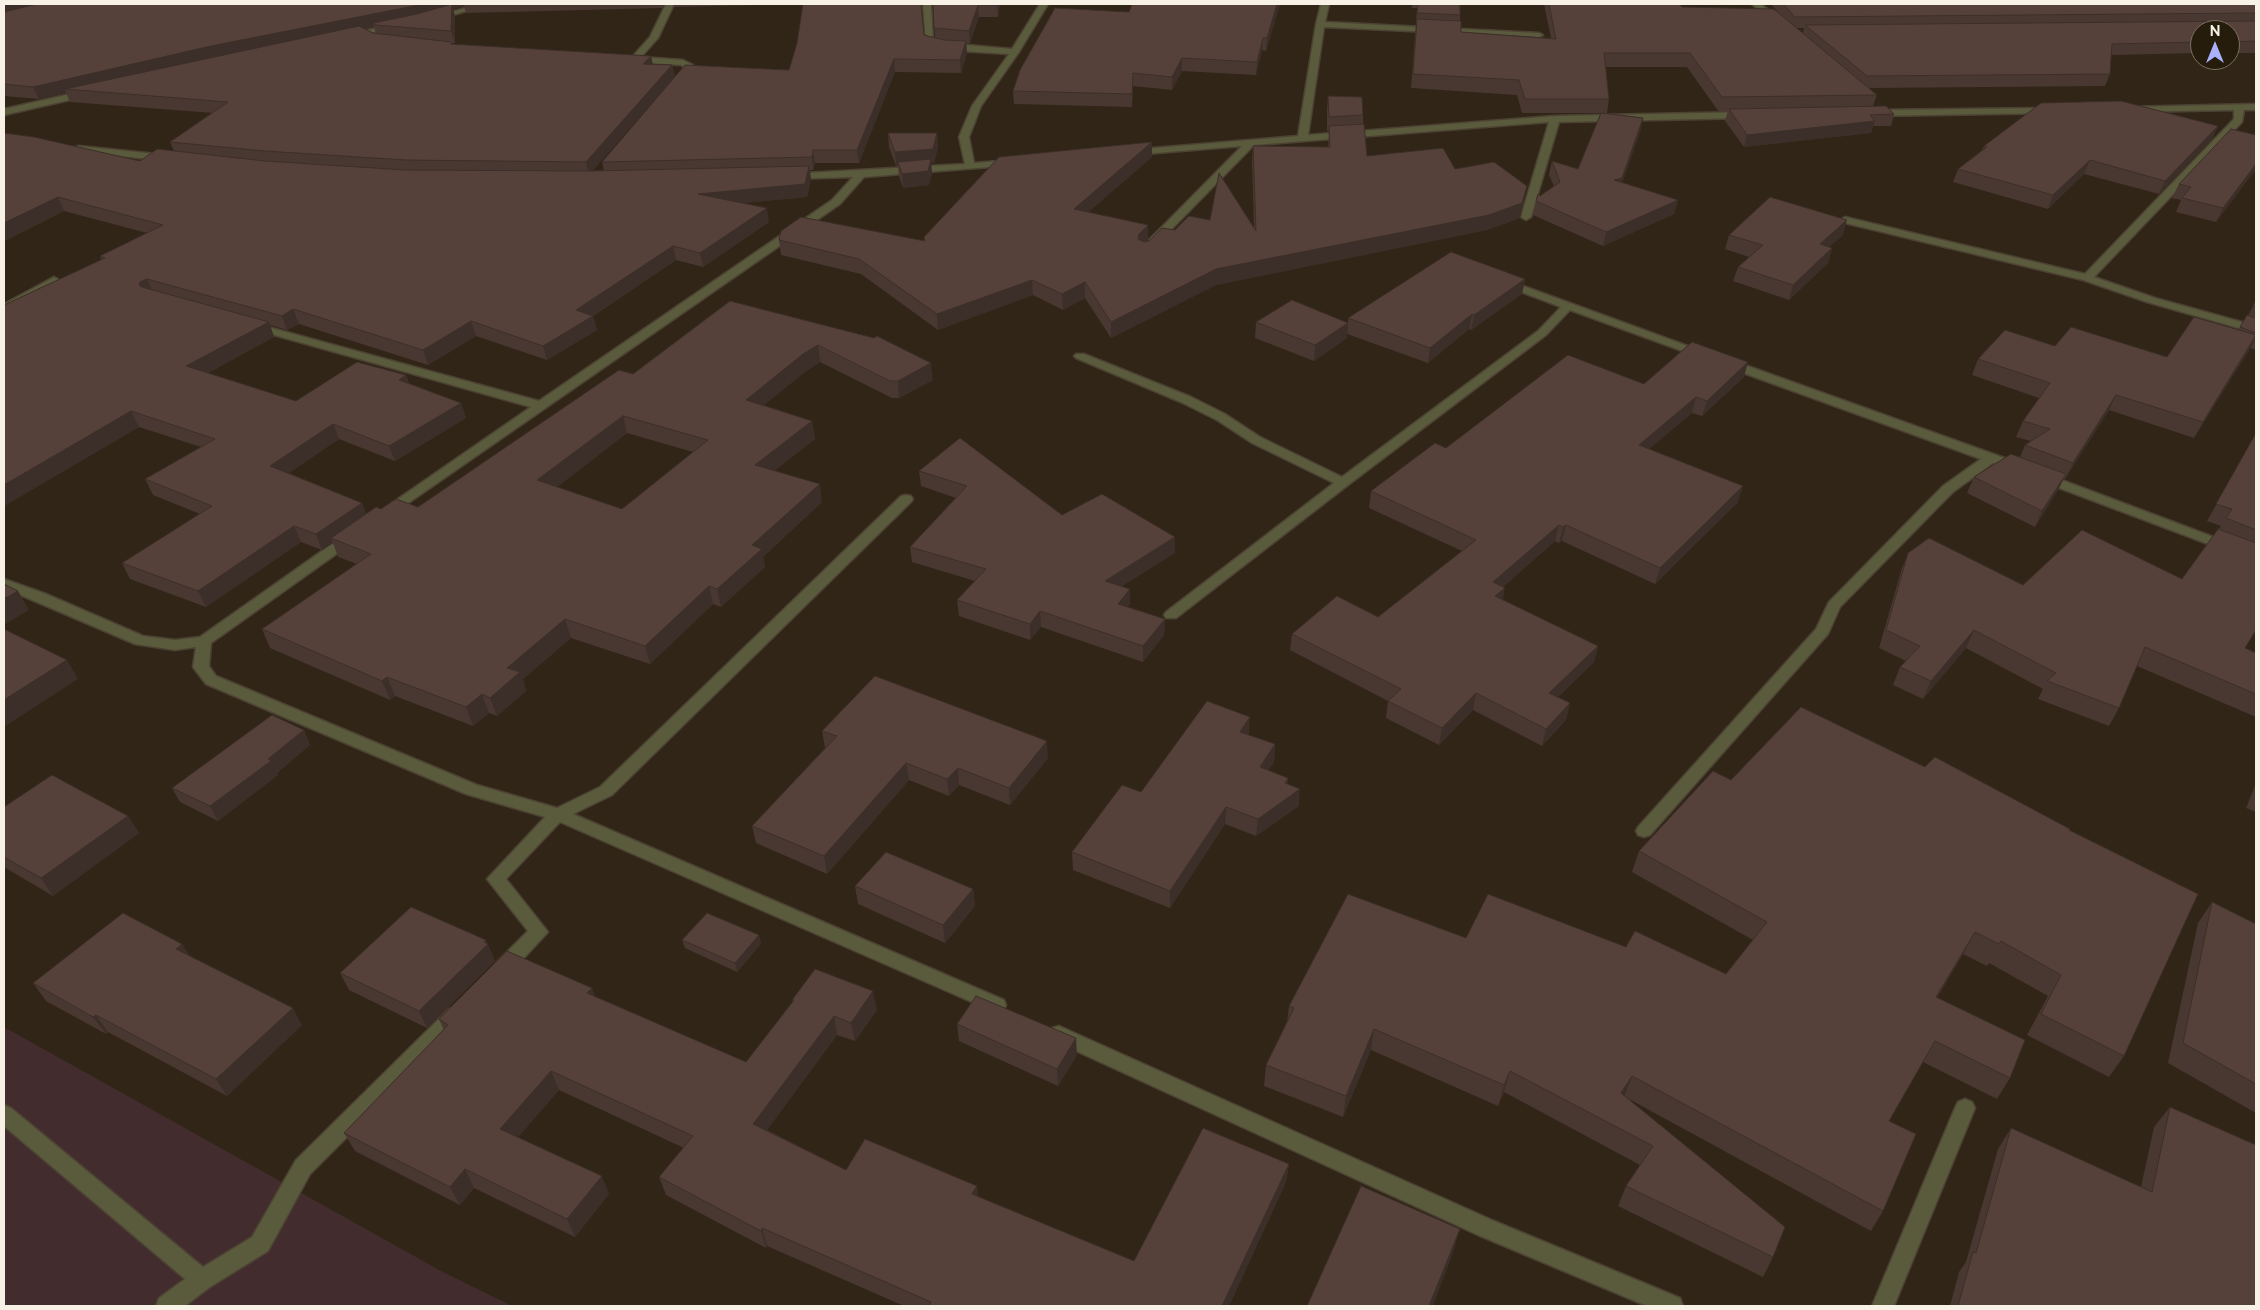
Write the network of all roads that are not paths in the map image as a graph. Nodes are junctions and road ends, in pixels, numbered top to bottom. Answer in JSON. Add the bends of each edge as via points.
{"nodes":[{"id":1,"x":487,"y":4,"type":"edge"},
{"id":2,"x":670,"y":4,"type":"edge"},
{"id":3,"x":928,"y":4,"type":"edge"},
{"id":4,"x":1044,"y":4,"type":"edge"},
{"id":5,"x":1325,"y":4,"type":"edge"},
{"id":6,"x":1756,"y":4,"type":"edge"},
{"id":7,"x":425,"y":20,"type":"edge"},
{"id":8,"x":408,"y":24,"type":"edge"},
{"id":9,"x":1320,"y":24,"type":"junction"},
{"id":10,"x":1783,"y":26,"type":"edge"},
{"id":11,"x":364,"y":32,"type":"junction"},
{"id":12,"x":1539,"y":36,"type":"edge"},
{"id":13,"x":337,"y":38,"type":"edge"},
{"id":14,"x":377,"y":41,"type":"edge"},
{"id":15,"x":1015,"y":52,"type":"junction"},
{"id":16,"x":625,"y":58,"type":"edge"},
{"id":17,"x":635,"y":59,"type":"junction"},
{"id":18,"x":100,"y":90,"type":"edge"},
{"id":19,"x":670,"y":90,"type":"edge"},
{"id":20,"x":1870,"y":101,"type":"edge"},
{"id":21,"x":2239,"y":108,"type":"junction"},
{"id":22,"x":2256,"y":108,"type":"edge"},
{"id":23,"x":2062,"y":110,"type":"edge"},
{"id":24,"x":2121,"y":110,"type":"edge"},
{"id":25,"x":4,"y":112,"type":"edge"},
{"id":26,"x":1865,"y":113,"type":"edge"},
{"id":27,"x":1885,"y":113,"type":"junction"},
{"id":28,"x":1758,"y":115,"type":"edge"},
{"id":29,"x":1555,"y":118,"type":"junction"},
{"id":30,"x":1303,"y":137,"type":"junction"},
{"id":31,"x":1252,"y":142,"type":"junction"},
{"id":32,"x":69,"y":148,"type":"edge"},
{"id":33,"x":1126,"y":153,"type":"edge"},
{"id":34,"x":174,"y":159,"type":"edge"},
{"id":35,"x":1019,"y":162,"type":"edge"},
{"id":36,"x":970,"y":166,"type":"junction"},
{"id":37,"x":861,"y":174,"type":"junction"},
{"id":38,"x":784,"y":176,"type":"edge"},
{"id":39,"x":1526,"y":217,"type":"edge"},
{"id":40,"x":1845,"y":220,"type":"edge"},
{"id":41,"x":1144,"y":252,"type":"edge"},
{"id":42,"x":2087,"y":278,"type":"junction"},
{"id":43,"x":1496,"y":279,"type":"edge"},
{"id":44,"x":54,"y":280,"type":"edge"},
{"id":45,"x":1568,"y":306,"type":"junction"},
{"id":46,"x":4,"y":308,"type":"edge"},
{"id":47,"x":238,"y":322,"type":"edge"},
{"id":48,"x":2256,"y":330,"type":"edge"},
{"id":49,"x":1080,"y":356,"type":"dead end"},
{"id":50,"x":542,"y":406,"type":"junction"},
{"id":51,"x":1991,"y":458,"type":"junction"},
{"id":52,"x":1343,"y":482,"type":"junction"},
{"id":53,"x":906,"y":499,"type":"dead end"},
{"id":54,"x":2256,"y":558,"type":"edge"},
{"id":55,"x":4,"y":583,"type":"edge"},
{"id":56,"x":1171,"y":615,"type":"dead end"},
{"id":57,"x":204,"y":641,"type":"junction"},
{"id":58,"x":558,"y":814,"type":"junction"},
{"id":59,"x":1644,"y":831,"type":"dead end"},
{"id":60,"x":491,"y":980,"type":"edge"},
{"id":61,"x":470,"y":1001,"type":"edge"},
{"id":62,"x":1010,"y":1011,"type":"edge"},
{"id":63,"x":1046,"y":1028,"type":"edge"},
{"id":64,"x":1965,"y":1108,"type":"dead end"},
{"id":65,"x":4,"y":1114,"type":"edge"},
{"id":66,"x":202,"y":1280,"type":"junction"},
{"id":67,"x":167,"y":1306,"type":"edge"},
{"id":68,"x":1672,"y":1306,"type":"edge"},
{"id":69,"x":1882,"y":1306,"type":"edge"}],
"edges":[{"from":1,"to":7,"type":"street"},
{"from":2,"to":17,"type":"street","via":[[654,38]]},
{"from":3,"to":15,"type":"street","via":[[929,44]]},
{"from":4,"to":15,"type":"street"},
{"from":5,"to":9,"type":"street"},
{"from":6,"to":10,"type":"street"},
{"from":8,"to":11,"type":"street"},
{"from":9,"to":12,"type":"street"},
{"from":9,"to":30,"type":"street"},
{"from":11,"to":13,"type":"street"},
{"from":11,"to":14,"type":"street"},
{"from":15,"to":36,"type":"street","via":[[977,106],[964,137]]},
{"from":16,"to":17,"type":"street"},
{"from":17,"to":19,"type":"street","via":[[690,67]]},
{"from":18,"to":25,"type":"street"},
{"from":20,"to":27,"type":"street"},
{"from":21,"to":22,"type":"street"},
{"from":21,"to":24,"type":"street"},
{"from":21,"to":42,"type":"street","via":[[2239,120]]},
{"from":23,"to":27,"type":"street"},
{"from":26,"to":27,"type":"street"},
{"from":28,"to":29,"type":"street"},
{"from":29,"to":30,"type":"street"},
{"from":29,"to":39,"type":"street"},
{"from":30,"to":31,"type":"street"},
{"from":31,"to":33,"type":"street"},
{"from":31,"to":41,"type":"street"},
{"from":32,"to":34,"type":"street"},
{"from":35,"to":36,"type":"street"},
{"from":36,"to":37,"type":"street"},
{"from":37,"to":38,"type":"street"},
{"from":37,"to":50,"type":"street","via":[[836,202]]},
{"from":40,"to":42,"type":"street"},
{"from":42,"to":48,"type":"street"},
{"from":43,"to":45,"type":"street"},
{"from":44,"to":46,"type":"street"},
{"from":45,"to":51,"type":"street"},
{"from":45,"to":52,"type":"street","via":[[1542,333]]},
{"from":47,"to":50,"type":"street"},
{"from":49,"to":52,"type":"street","via":[[1187,400],[1256,440]]},
{"from":50,"to":57,"type":"street"},
{"from":51,"to":54,"type":"street"},
{"from":51,"to":59,"type":"street","via":[[1948,489],[1834,605],[1823,631]]},
{"from":52,"to":56,"type":"street"},
{"from":53,"to":58,"type":"street","via":[[606,791]]},
{"from":55,"to":57,"type":"street","via":[[140,641],[175,645]]},
{"from":57,"to":58,"type":"street","via":[[201,667],[211,680],[472,790]]},
{"from":58,"to":60,"type":"street","via":[[496,878],[539,932]]},
{"from":58,"to":62,"type":"street"},
{"from":61,"to":66,"type":"street","via":[[303,1167],[260,1244]]},
{"from":63,"to":68,"type":"street","via":[[1486,1228]]},
{"from":64,"to":69,"type":"street"},
{"from":65,"to":66,"type":"street"},
{"from":66,"to":67,"type":"street"}]}
